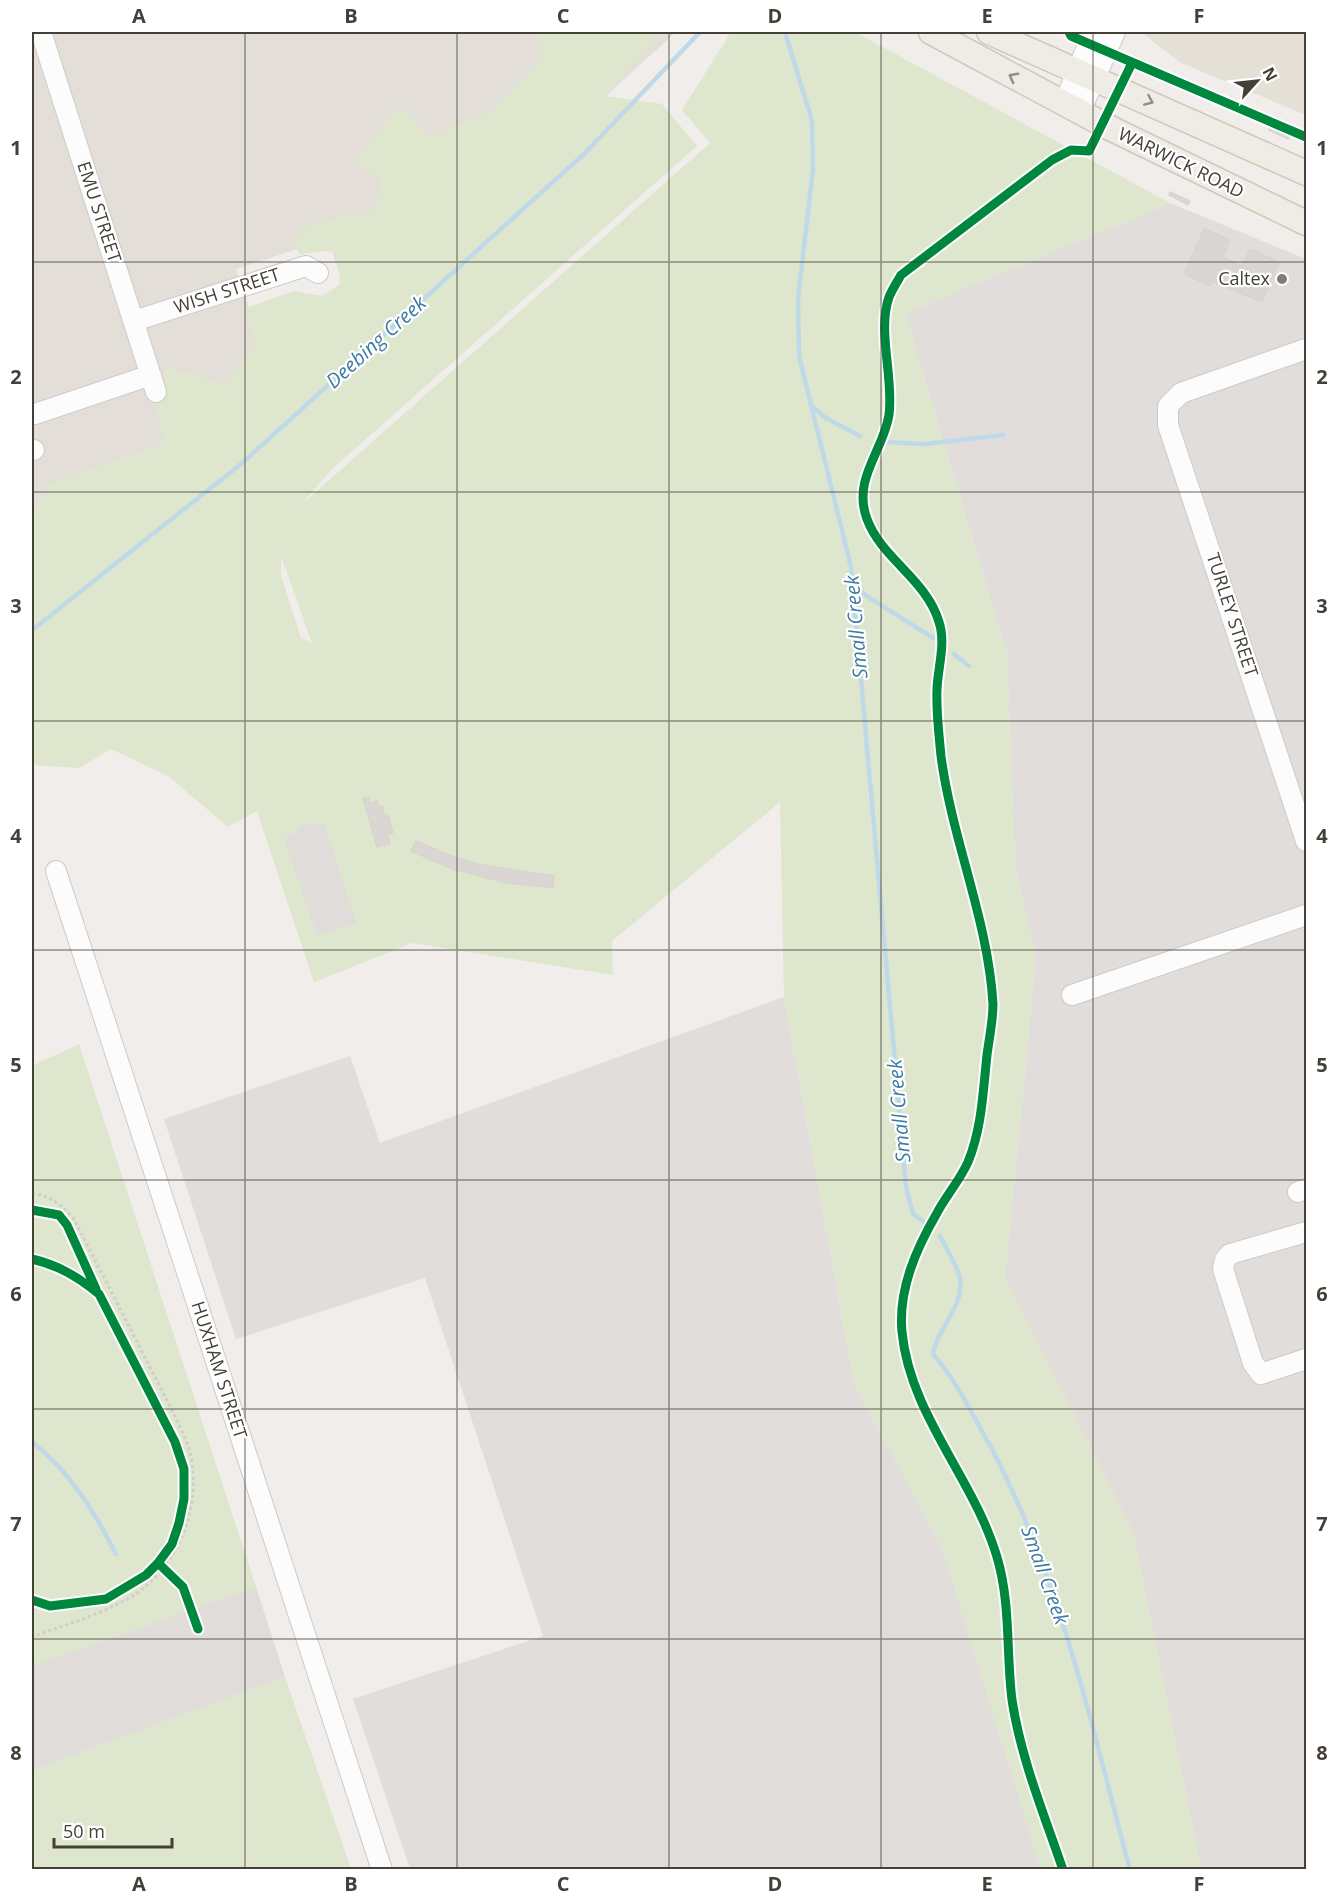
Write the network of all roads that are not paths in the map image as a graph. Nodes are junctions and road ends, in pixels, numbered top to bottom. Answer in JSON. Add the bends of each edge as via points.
{"nodes":[{"id":1,"x":41,"y":32,"type":"edge"},
{"id":2,"x":931,"y":32,"type":"edge"},
{"id":3,"x":989,"y":32,"type":"edge"},
{"id":4,"x":1093,"y":32,"type":"edge"},
{"id":5,"x":1115,"y":32,"type":"edge"},
{"id":6,"x":1087,"y":74,"type":"junction"},
{"id":7,"x":1072,"y":108,"type":"junction"},
{"id":8,"x":1306,"y":173,"type":"edge"},
{"id":9,"x":1306,"y":224,"type":"edge"},
{"id":10,"x":318,"y":273,"type":"dead end"},
{"id":11,"x":134,"y":321,"type":"junction"},
{"id":12,"x":1306,"y":349,"type":"edge"},
{"id":13,"x":35,"y":414,"type":"dead end"},
{"id":14,"x":1306,"y":841,"type":"edge"},
{"id":15,"x":56,"y":871,"type":"dead end"},
{"id":16,"x":1306,"y":915,"type":"edge"},
{"id":17,"x":1072,"y":995,"type":"dead end"},
{"id":18,"x":1306,"y":1232,"type":"edge"},
{"id":19,"x":1306,"y":1359,"type":"edge"},
{"id":20,"x":382,"y":1869,"type":"edge"}],
"edges":[{"from":1,"to":11,"type":"street","name":"EMU STREET"},
{"from":7,"to":2,"type":"main road","name":"WARWICK ROAD","one_way":true},
{"from":3,"to":6,"type":"main road"},
{"from":4,"to":6,"type":"street"},
{"from":5,"to":6,"type":"street"},
{"from":6,"to":7,"type":"street"},
{"from":6,"to":8,"type":"main road","one_way":true},
{"from":7,"to":9,"type":"main road","name":"WARWICK ROAD"},
{"from":10,"to":11,"type":"street","name":"WISH STREET","via":[[306,266]]},
{"from":11,"to":13,"type":"street","name":"EMU STREET","via":[[153,384]]},
{"from":12,"to":14,"type":"street","name":"TURLEY STREET","via":[[1181,393],[1168,406],[1168,424]]},
{"from":15,"to":20,"type":"street","name":"HUXHAM STREET"},
{"from":16,"to":17,"type":"street"},
{"from":18,"to":19,"type":"street","via":[[1230,1254],[1223,1269],[1261,1374]]}]}
